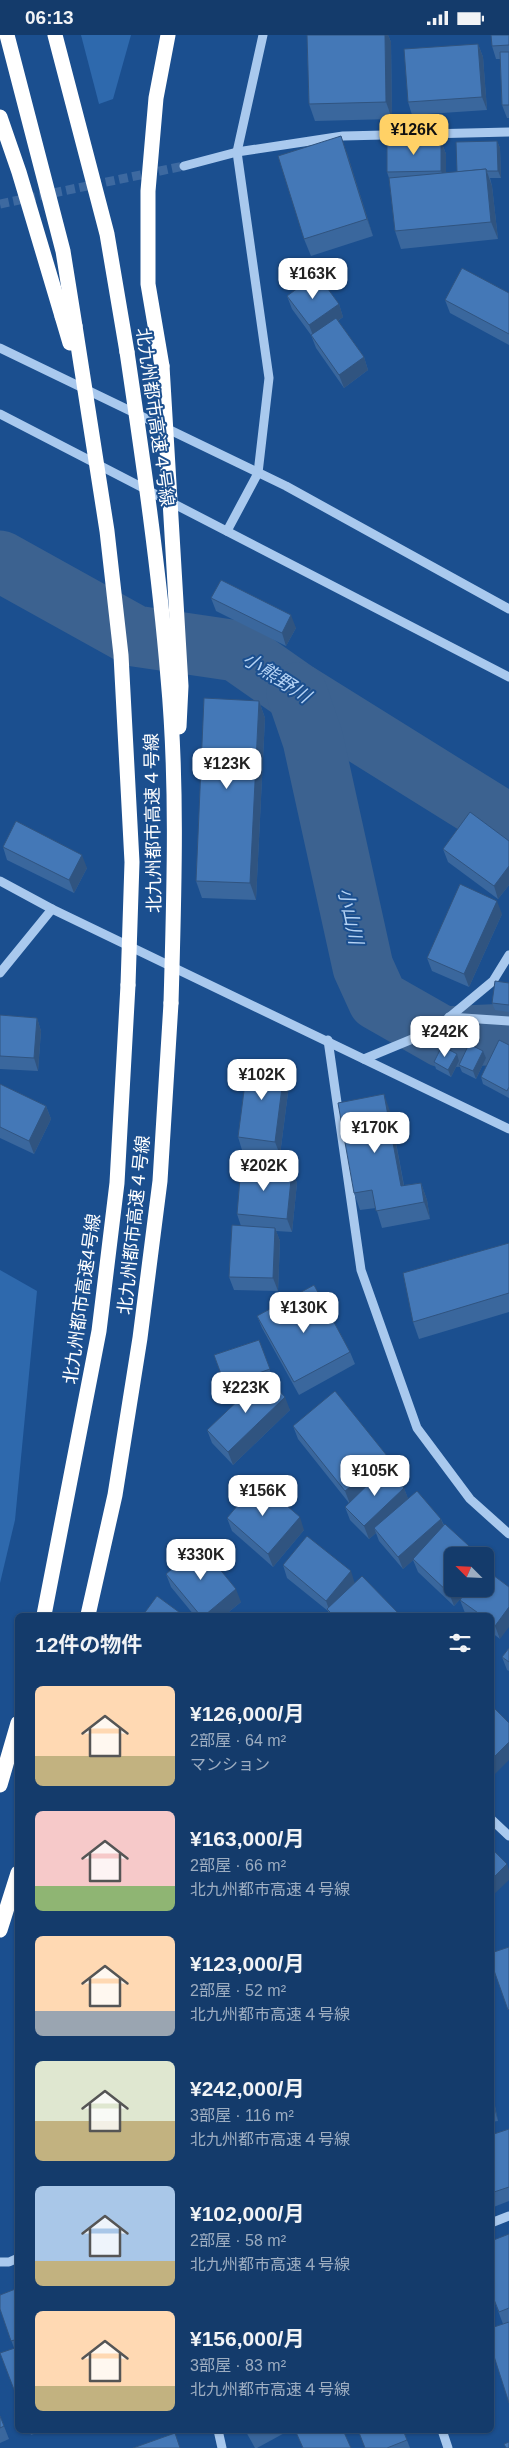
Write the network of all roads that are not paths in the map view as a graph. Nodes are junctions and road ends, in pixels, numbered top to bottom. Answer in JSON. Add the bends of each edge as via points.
{"nodes":[{"id":1,"x":55,"y":35,"type":"edge"},
{"id":2,"x":158,"y":35,"type":"edge"},
{"id":3,"x":168,"y":35,"type":"edge"},
{"id":4,"x":263,"y":35,"type":"edge"},
{"id":5,"x":10,"y":42,"type":"edge"},
{"id":6,"x":0,"y":117,"type":"edge"},
{"id":7,"x":509,"y":131,"type":"edge"},
{"id":8,"x":237,"y":152,"type":"junction"},
{"id":9,"x":184,"y":166,"type":"tunnel mouth"},
{"id":10,"x":148,"y":191,"type":"junction"},
{"id":11,"x":0,"y":349,"type":"edge"},
{"id":12,"x":0,"y":414,"type":"edge"},
{"id":13,"x":97,"y":472,"type":"junction"},
{"id":14,"x":258,"y":473,"type":"junction"},
{"id":15,"x":227,"y":531,"type":"junction"},
{"id":16,"x":509,"y":609,"type":"edge"},
{"id":17,"x":509,"y":677,"type":"edge"},
{"id":18,"x":175,"y":815,"type":"junction"},
{"id":19,"x":0,"y":881,"type":"edge"},
{"id":20,"x":52,"y":909,"type":"junction"},
{"id":21,"x":509,"y":955,"type":"edge"},
{"id":22,"x":0,"y":973,"type":"edge"},
{"id":23,"x":128,"y":985,"type":"joint"},
{"id":24,"x":449,"y":1017,"type":"junction"},
{"id":25,"x":509,"y":1021,"type":"edge"},
{"id":26,"x":328,"y":1040,"type":"junction"},
{"id":27,"x":364,"y":1059,"type":"junction"},
{"id":28,"x":509,"y":1129,"type":"edge"},
{"id":29,"x":509,"y":1534,"type":"edge"},
{"id":30,"x":44,"y":1613,"type":"edge"},
{"id":31,"x":88,"y":1613,"type":"edge"},
{"id":32,"x":15,"y":1733,"type":"edge"},
{"id":33,"x":0,"y":1785,"type":"edge"},
{"id":34,"x":494,"y":1822,"type":"edge"},
{"id":35,"x":509,"y":1836,"type":"edge"},
{"id":36,"x":15,"y":1882,"type":"edge"},
{"id":37,"x":0,"y":1930,"type":"edge"},
{"id":38,"x":509,"y":2217,"type":"edge"},
{"id":39,"x":494,"y":2222,"type":"edge"},
{"id":40,"x":15,"y":2259,"type":"edge"},
{"id":41,"x":0,"y":2262,"type":"edge"},
{"id":42,"x":219,"y":2433,"type":"edge"},
{"id":43,"x":443,"y":2433,"type":"edge"},
{"id":44,"x":222,"y":2448,"type":"edge"},
{"id":45,"x":448,"y":2448,"type":"edge"}],
"edges":[{"from":1,"to":18,"type":"highway","name":"北九州都市高速４号線","bridge":true,"via":[[107,234],[127,352],[150,506],[169,679]]},
{"from":2,"to":10,"type":"highway","via":[[151,91]]},
{"from":3,"to":10,"type":"highway","via":[[156,98]]},
{"from":4,"to":8,"type":"street"},
{"from":5,"to":13,"type":"highway","name":"北九州都市高速４号線","bridge":true,"via":[[63,251]]},
{"from":6,"to":13,"type":"highway","bridge":true,"via":[[62,316]]},
{"from":7,"to":8,"type":"street","via":[[343,136]]},
{"from":8,"to":9,"type":"street"},
{"from":8,"to":14,"type":"street","via":[[269,378]]},
{"from":10,"to":18,"type":"highway","bridge":true,"via":[[148,284],[162,367],[181,686]]},
{"from":11,"to":14,"type":"street"},
{"from":12,"to":15,"type":"street"},
{"from":13,"to":23,"type":"highway","name":"北九州都市高速４号線","bridge":true,"via":[[121,655],[132,861]]},
{"from":14,"to":15,"type":"street"},
{"from":14,"to":16,"type":"street"},
{"from":15,"to":17,"type":"street"},
{"from":18,"to":31,"type":"highway","name":"北九州都市高速４号線","bridge":true,"via":[[171,1003],[160,1181],[115,1495]]},
{"from":19,"to":20,"type":"street"},
{"from":20,"to":22,"type":"street"},
{"from":20,"to":26,"type":"street"},
{"from":21,"to":24,"type":"street","via":[[493,981]]},
{"from":23,"to":30,"type":"highway","name":"北九州都市高速4号線","via":[[117,1183],[99,1331]]},
{"from":24,"to":25,"type":"street"},
{"from":24,"to":27,"type":"street","via":[[434,1030]]},
{"from":26,"to":27,"type":"street"},
{"from":26,"to":29,"type":"street","via":[[362,1270],[417,1428],[470,1499]]},
{"from":27,"to":28,"type":"street"},
{"from":32,"to":33,"type":"highway"},
{"from":34,"to":35,"type":"street"},
{"from":36,"to":37,"type":"highway"},
{"from":38,"to":39,"type":"street"},
{"from":40,"to":41,"type":"street"},
{"from":42,"to":44,"type":"street"},
{"from":43,"to":45,"type":"street"}]}
